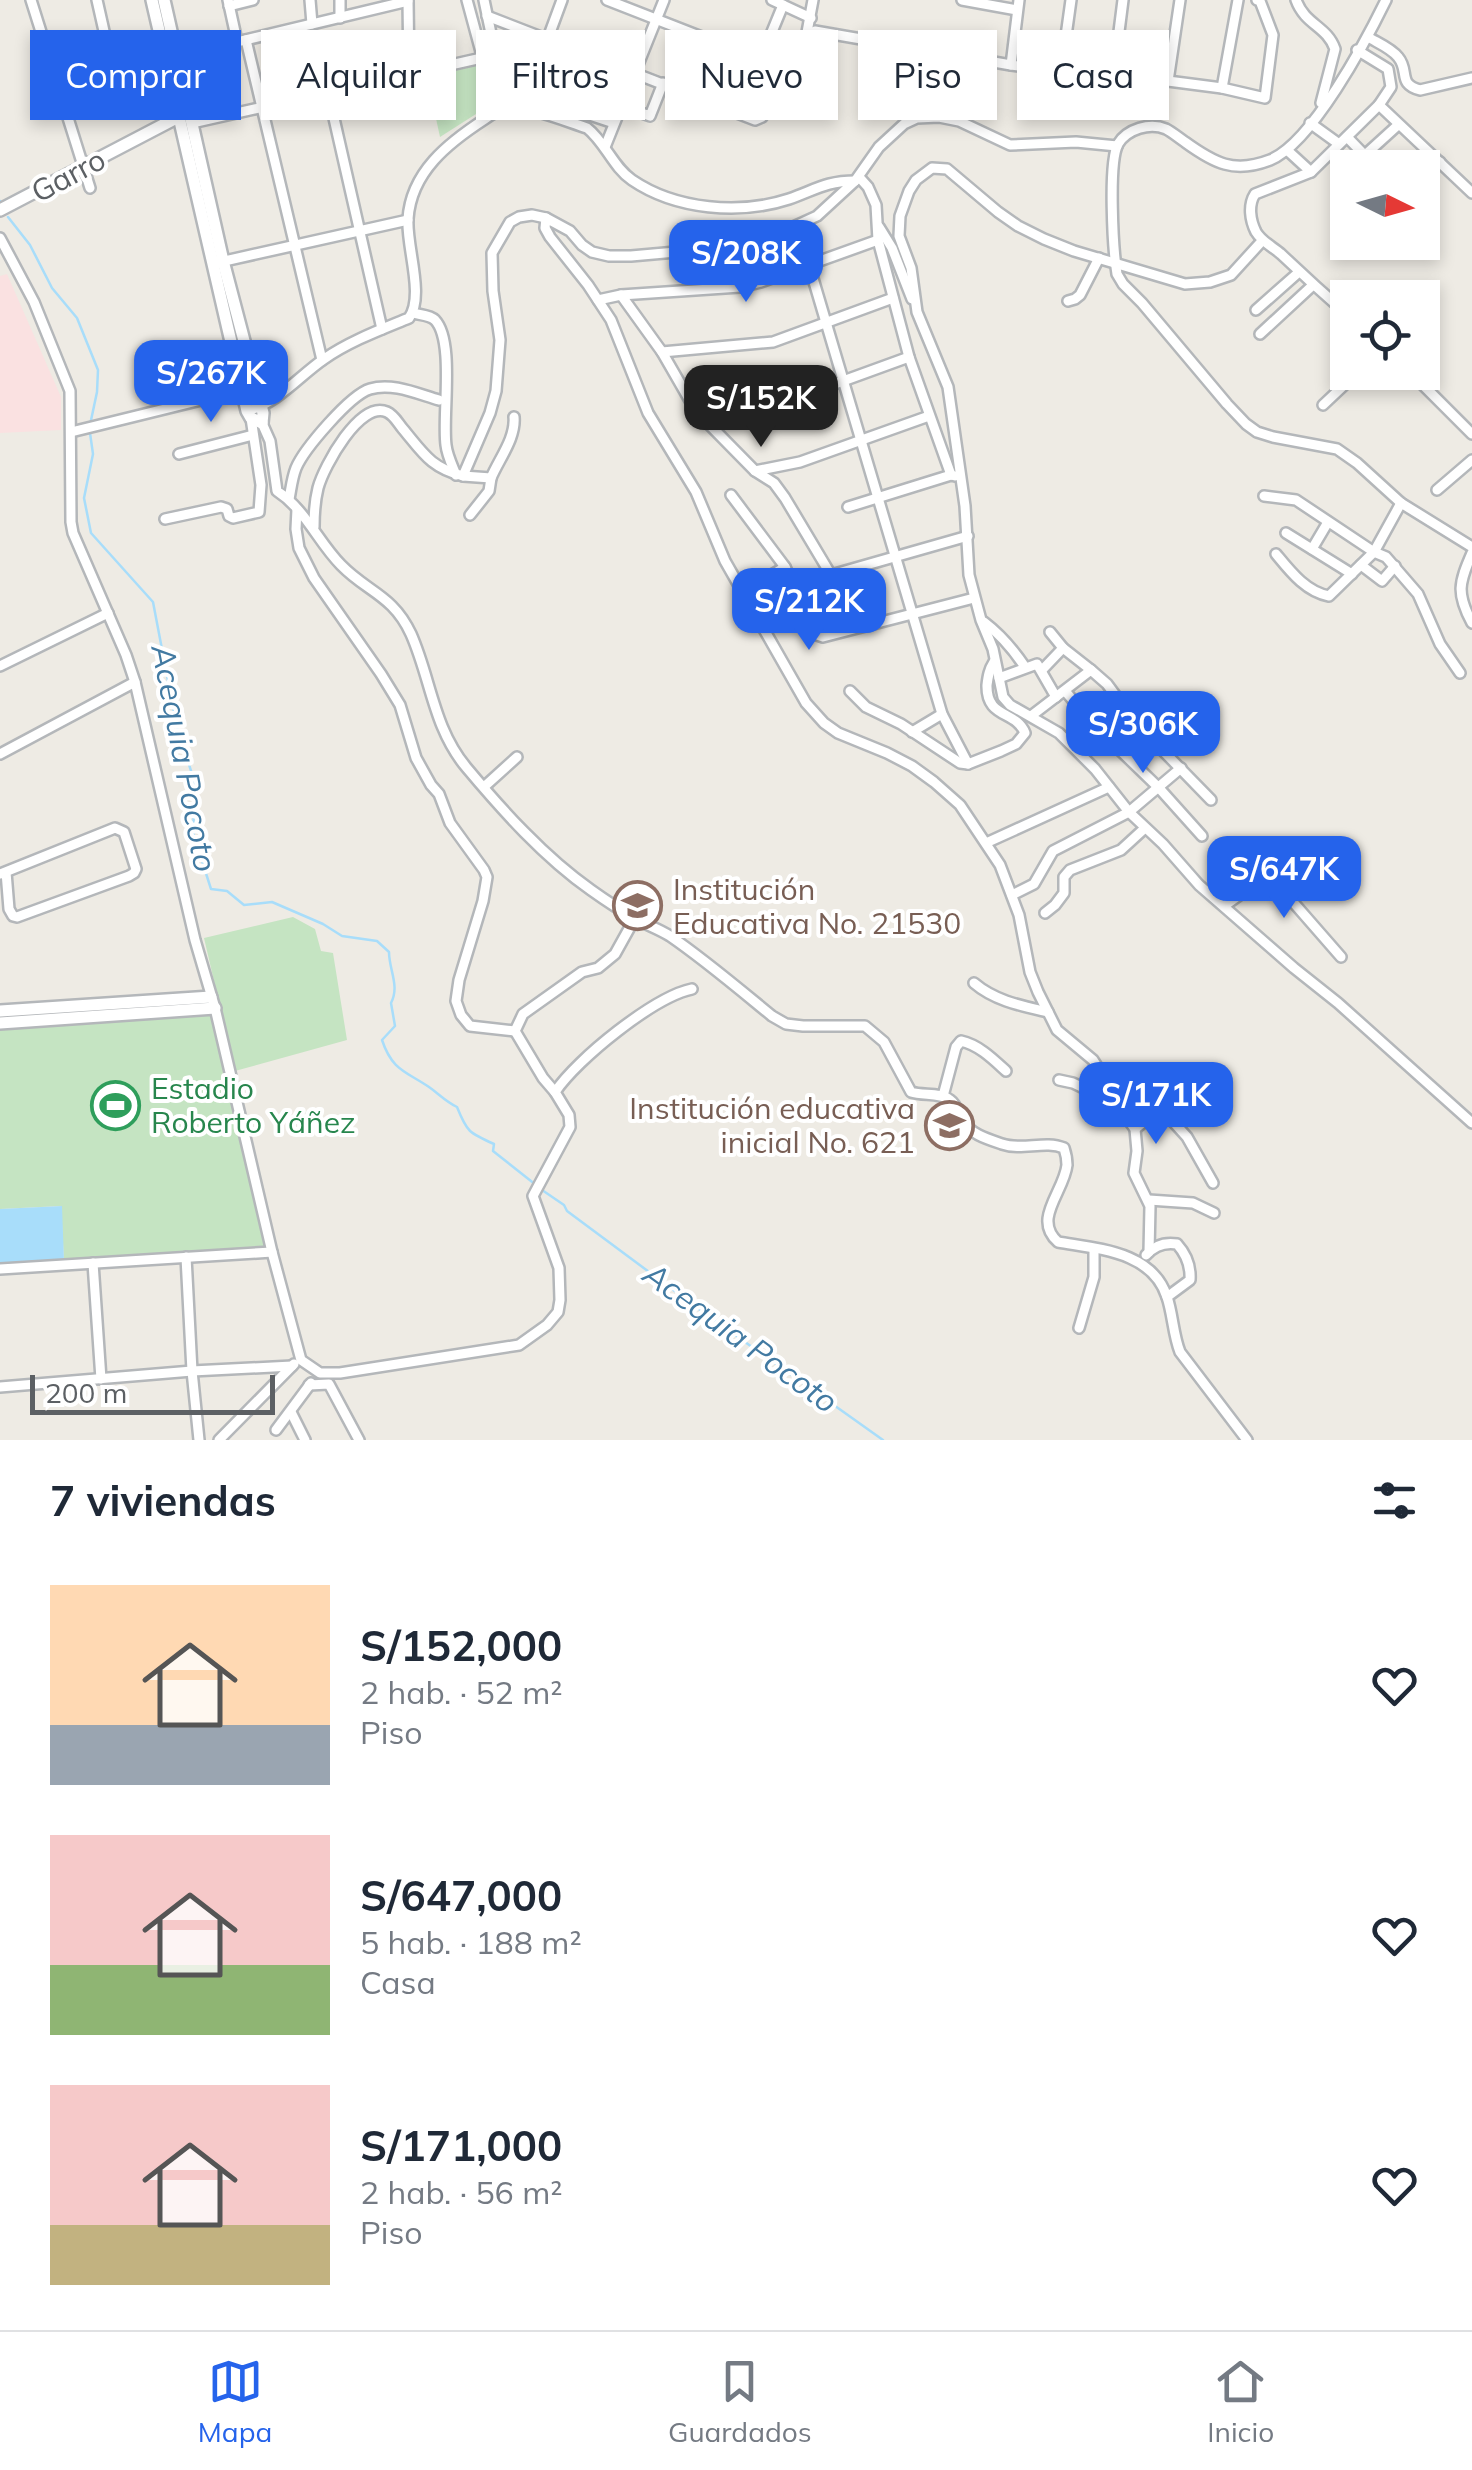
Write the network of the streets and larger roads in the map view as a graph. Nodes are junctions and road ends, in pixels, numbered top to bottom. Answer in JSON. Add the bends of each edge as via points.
{"nodes":[{"id":1,"x":32,"y":0,"type":"edge"},
{"id":2,"x":96,"y":0,"type":"edge"},
{"id":3,"x":152,"y":0,"type":"edge"},
{"id":4,"x":164,"y":0,"type":"edge"},
{"id":5,"x":253,"y":0,"type":"edge"},
{"id":6,"x":310,"y":0,"type":"edge"},
{"id":7,"x":340,"y":0,"type":"edge"},
{"id":8,"x":467,"y":0,"type":"edge"},
{"id":9,"x":484,"y":0,"type":"edge"},
{"id":10,"x":562,"y":0,"type":"edge"},
{"id":11,"x":606,"y":0,"type":"edge"},
{"id":12,"x":664,"y":0,"type":"edge"},
{"id":13,"x":813,"y":0,"type":"edge"},
{"id":14,"x":962,"y":0,"type":"edge"},
{"id":15,"x":1071,"y":0,"type":"edge"},
{"id":16,"x":1123,"y":0,"type":"edge"},
{"id":17,"x":1180,"y":0,"type":"edge"},
{"id":18,"x":1238,"y":0,"type":"edge"},
{"id":19,"x":1258,"y":0,"type":"edge"},
{"id":20,"x":1296,"y":0,"type":"edge"},
{"id":21,"x":1386,"y":0,"type":"edge"},
{"id":22,"x":408,"y":1,"type":"edge"},
{"id":23,"x":776,"y":2,"type":"edge"},
{"id":24,"x":228,"y":3,"type":"edge"},
{"id":25,"x":1018,"y":5,"type":"edge"},
{"id":26,"x":487,"y":16,"type":"junction"},
{"id":27,"x":340,"y":18,"type":"junction"},
{"id":28,"x":811,"y":18,"type":"junction"},
{"id":29,"x":656,"y":19,"type":"junction"},
{"id":30,"x":312,"y":24,"type":"junction"},
{"id":31,"x":41,"y":30,"type":"edge"},
{"id":32,"x":103,"y":30,"type":"edge"},
{"id":33,"x":162,"y":30,"type":"edge"},
{"id":34,"x":168,"y":30,"type":"edge"},
{"id":35,"x":408,"y":30,"type":"edge"},
{"id":36,"x":490,"y":30,"type":"edge"},
{"id":37,"x":526,"y":30,"type":"edge"},
{"id":38,"x":551,"y":30,"type":"edge"},
{"id":39,"x":684,"y":30,"type":"edge"},
{"id":40,"x":770,"y":30,"type":"edge"},
{"id":41,"x":808,"y":30,"type":"edge"},
{"id":42,"x":1066,"y":30,"type":"edge"},
{"id":43,"x":1119,"y":30,"type":"edge"},
{"id":44,"x":476,"y":35,"type":"edge"},
{"id":45,"x":838,"y":35,"type":"edge"},
{"id":46,"x":1368,"y":37,"type":"junction"},
{"id":47,"x":242,"y":41,"type":"junction"},
{"id":48,"x":645,"y":46,"type":"edge"},
{"id":49,"x":1357,"y":50,"type":"junction"},
{"id":50,"x":1012,"y":65,"type":"junction"},
{"id":51,"x":1017,"y":66,"type":"edge"},
{"id":52,"x":1331,"y":67,"type":"junction"},
{"id":53,"x":1169,"y":74,"type":"edge"},
{"id":54,"x":1344,"y":74,"type":"junction"},
{"id":55,"x":645,"y":76,"type":"edge"},
{"id":56,"x":1472,"y":78,"type":"edge"},
{"id":57,"x":1169,"y":81,"type":"edge"},
{"id":58,"x":663,"y":83,"type":"joint"},
{"id":59,"x":1222,"y":88,"type":"junction"},
{"id":60,"x":261,"y":104,"type":"edge"},
{"id":61,"x":1379,"y":105,"type":"junction"},
{"id":62,"x":645,"y":114,"type":"edge"},
{"id":63,"x":1314,"y":119,"type":"junction"},
{"id":64,"x":69,"y":120,"type":"edge"},
{"id":65,"x":183,"y":120,"type":"edge"},
{"id":66,"x":187,"y":120,"type":"edge"},
{"id":67,"x":265,"y":120,"type":"edge"},
{"id":68,"x":334,"y":120,"type":"edge"},
{"id":69,"x":482,"y":120,"type":"edge"},
{"id":70,"x":559,"y":120,"type":"edge"},
{"id":71,"x":608,"y":120,"type":"edge"},
{"id":72,"x":614,"y":122,"type":"joint"},
{"id":73,"x":1398,"y":125,"type":"junction"},
{"id":74,"x":1343,"y":140,"type":"junction"},
{"id":75,"x":605,"y":146,"type":"junction"},
{"id":76,"x":1117,"y":146,"type":"junction"},
{"id":77,"x":1287,"y":150,"type":"junction"},
{"id":78,"x":1358,"y":150,"type":"edge"},
{"id":79,"x":1370,"y":150,"type":"edge"},
{"id":80,"x":1426,"y":150,"type":"edge"},
{"id":81,"x":1440,"y":162,"type":"edge"},
{"id":82,"x":84,"y":166,"type":"junction"},
{"id":83,"x":1310,"y":172,"type":"junction"},
{"id":84,"x":857,"y":179,"type":"junction"},
{"id":85,"x":90,"y":188,"type":"dead end"},
{"id":86,"x":1472,"y":192,"type":"edge"},
{"id":87,"x":0,"y":210,"type":"edge"},
{"id":88,"x":546,"y":218,"type":"junction"},
{"id":89,"x":408,"y":220,"type":"junction"},
{"id":90,"x":878,"y":224,"type":"junction"},
{"id":91,"x":360,"y":231,"type":"junction"},
{"id":92,"x":0,"y":238,"type":"edge"},
{"id":93,"x":878,"y":240,"type":"junction"},
{"id":94,"x":1262,"y":240,"type":"junction"},
{"id":95,"x":295,"y":246,"type":"junction"},
{"id":96,"x":1099,"y":258,"type":"junction"},
{"id":97,"x":218,"y":262,"type":"junction"},
{"id":98,"x":1115,"y":263,"type":"junction"},
{"id":99,"x":809,"y":265,"type":"junction"},
{"id":100,"x":1299,"y":272,"type":"junction"},
{"id":101,"x":1313,"y":285,"type":"junction"},
{"id":102,"x":621,"y":295,"type":"junction"},
{"id":103,"x":893,"y":298,"type":"junction"},
{"id":104,"x":598,"y":300,"type":"junction"},
{"id":105,"x":1330,"y":300,"type":"edge"},
{"id":106,"x":1068,"y":301,"type":"dead end"},
{"id":107,"x":1256,"y":310,"type":"dead end"},
{"id":108,"x":917,"y":312,"type":"junction"},
{"id":109,"x":413,"y":313,"type":"junction"},
{"id":110,"x":826,"y":323,"type":"junction"},
{"id":111,"x":382,"y":329,"type":"junction"},
{"id":112,"x":1260,"y":334,"type":"dead end"},
{"id":113,"x":662,"y":352,"type":"junction"},
{"id":114,"x":908,"y":357,"type":"junction"},
{"id":115,"x":322,"y":360,"type":"junction"},
{"id":116,"x":844,"y":382,"type":"junction"},
{"id":117,"x":242,"y":390,"type":"junction"},
{"id":118,"x":1339,"y":390,"type":"edge"},
{"id":119,"x":1428,"y":390,"type":"edge"},
{"id":120,"x":439,"y":400,"type":"dead end"},
{"id":121,"x":1323,"y":405,"type":"dead end"},
{"id":122,"x":261,"y":407,"type":"junction"},
{"id":123,"x":696,"y":412,"type":"junction"},
{"id":124,"x":929,"y":416,"type":"junction"},
{"id":125,"x":253,"y":417,"type":"junction"},
{"id":126,"x":514,"y":418,"type":"dead end"},
{"id":127,"x":71,"y":432,"type":"junction"},
{"id":128,"x":1472,"y":434,"type":"edge"},
{"id":129,"x":253,"y":436,"type":"junction"},
{"id":130,"x":862,"y":440,"type":"junction"},
{"id":131,"x":179,"y":454,"type":"dead end"},
{"id":132,"x":1472,"y":460,"type":"edge"},
{"id":133,"x":755,"y":471,"type":"junction"},
{"id":134,"x":460,"y":476,"type":"junction"},
{"id":135,"x":956,"y":476,"type":"junction"},
{"id":136,"x":491,"y":478,"type":"junction"},
{"id":137,"x":1437,"y":490,"type":"dead end"},
{"id":138,"x":731,"y":495,"type":"dead end"},
{"id":139,"x":1264,"y":496,"type":"dead end"},
{"id":140,"x":288,"y":498,"type":"junction"},
{"id":141,"x":880,"y":498,"type":"junction"},
{"id":142,"x":1401,"y":503,"type":"junction"},
{"id":143,"x":848,"y":508,"type":"dead end"},
{"id":144,"x":297,"y":509,"type":"junction"},
{"id":145,"x":470,"y":515,"type":"dead end"},
{"id":146,"x":165,"y":519,"type":"dead end"},
{"id":147,"x":1328,"y":522,"type":"junction"},
{"id":148,"x":314,"y":527,"type":"junction"},
{"id":149,"x":1286,"y":533,"type":"dead end"},
{"id":150,"x":968,"y":536,"type":"junction"},
{"id":151,"x":1312,"y":549,"type":"junction"},
{"id":152,"x":1472,"y":550,"type":"edge"},
{"id":153,"x":1374,"y":552,"type":"junction"},
{"id":154,"x":1276,"y":554,"type":"dead end"},
{"id":155,"x":897,"y":557,"type":"junction"},
{"id":156,"x":1361,"y":564,"type":"junction"},
{"id":157,"x":1395,"y":566,"type":"junction"},
{"id":158,"x":785,"y":567,"type":"junction"},
{"id":159,"x":1352,"y":574,"type":"junction"},
{"id":160,"x":831,"y":575,"type":"junction"},
{"id":161,"x":743,"y":592,"type":"junction"},
{"id":162,"x":974,"y":598,"type":"junction"},
{"id":163,"x":108,"y":613,"type":"junction"},
{"id":164,"x":914,"y":614,"type":"junction"},
{"id":165,"x":981,"y":620,"type":"junction"},
{"id":166,"x":1472,"y":623,"type":"edge"},
{"id":167,"x":847,"y":630,"type":"junction"},
{"id":168,"x":1050,"y":632,"type":"dead end"},
{"id":169,"x":1063,"y":648,"type":"junction"},
{"id":170,"x":994,"y":662,"type":"junction"},
{"id":171,"x":0,"y":666,"type":"edge"},
{"id":172,"x":1026,"y":668,"type":"junction"},
{"id":173,"x":1042,"y":670,"type":"junction"},
{"id":174,"x":1091,"y":670,"type":"junction"},
{"id":175,"x":1460,"y":673,"type":"dead end"},
{"id":176,"x":999,"y":678,"type":"junction"},
{"id":177,"x":136,"y":682,"type":"junction"},
{"id":178,"x":850,"y":691,"type":"dead end"},
{"id":179,"x":1061,"y":694,"type":"junction"},
{"id":180,"x":942,"y":714,"type":"junction"},
{"id":181,"x":1030,"y":716,"type":"junction"},
{"id":182,"x":912,"y":732,"type":"junction"},
{"id":183,"x":0,"y":754,"type":"edge"},
{"id":184,"x":517,"y":758,"type":"dead end"},
{"id":185,"x":968,"y":764,"type":"junction"},
{"id":186,"x":1181,"y":768,"type":"junction"},
{"id":187,"x":484,"y":786,"type":"junction"},
{"id":188,"x":1109,"y":786,"type":"junction"},
{"id":189,"x":1158,"y":788,"type":"junction"},
{"id":190,"x":1212,"y":800,"type":"dead end"},
{"id":191,"x":1129,"y":812,"type":"junction"},
{"id":192,"x":1146,"y":828,"type":"junction"},
{"id":193,"x":1202,"y":836,"type":"dead end"},
{"id":194,"x":986,"y":843,"type":"junction"},
{"id":195,"x":148,"y":865,"type":"dead end"},
{"id":196,"x":136,"y":872,"type":"junction"},
{"id":197,"x":3,"y":873,"type":"edge"},
{"id":198,"x":1012,"y":895,"type":"junction"},
{"id":199,"x":1224,"y":906,"type":"junction"},
{"id":200,"x":1045,"y":913,"type":"dead end"},
{"id":201,"x":635,"y":918,"type":"junction"},
{"id":202,"x":1341,"y":957,"type":"dead end"},
{"id":203,"x":974,"y":983,"type":"dead end"},
{"id":204,"x":692,"y":989,"type":"dead end"},
{"id":205,"x":213,"y":1003,"type":"junction"},
{"id":206,"x":0,"y":1011,"type":"edge"},
{"id":207,"x":1048,"y":1012,"type":"junction"},
{"id":208,"x":0,"y":1022,"type":"edge"},
{"id":209,"x":516,"y":1031,"type":"junction"},
{"id":210,"x":1006,"y":1071,"type":"dead end"},
{"id":211,"x":1060,"y":1080,"type":"dead end"},
{"id":212,"x":555,"y":1092,"type":"junction"},
{"id":213,"x":943,"y":1096,"type":"junction"},
{"id":214,"x":1117,"y":1104,"type":"junction"},
{"id":215,"x":1472,"y":1124,"type":"edge"},
{"id":216,"x":1134,"y":1129,"type":"junction"},
{"id":217,"x":1214,"y":1183,"type":"dead end"},
{"id":218,"x":1149,"y":1200,"type":"junction"},
{"id":219,"x":1214,"y":1213,"type":"dead end"},
{"id":220,"x":1094,"y":1248,"type":"junction"},
{"id":221,"x":272,"y":1252,"type":"junction"},
{"id":222,"x":1149,"y":1252,"type":"junction"},
{"id":223,"x":186,"y":1257,"type":"junction"},
{"id":224,"x":1142,"y":1262,"type":"junction"},
{"id":225,"x":93,"y":1263,"type":"junction"},
{"id":226,"x":0,"y":1269,"type":"edge"},
{"id":227,"x":1167,"y":1297,"type":"junction"},
{"id":228,"x":1080,"y":1328,"type":"dead end"},
{"id":229,"x":296,"y":1363,"type":"junction"},
{"id":230,"x":192,"y":1371,"type":"junction"},
{"id":231,"x":320,"y":1374,"type":"junction"},
{"id":232,"x":101,"y":1379,"type":"junction"},
{"id":233,"x":309,"y":1385,"type":"junction"},
{"id":234,"x":0,"y":1388,"type":"edge"},
{"id":235,"x":291,"y":1412,"type":"junction"},
{"id":236,"x":276,"y":1430,"type":"dead end"},
{"id":237,"x":199,"y":1440,"type":"edge"},
{"id":238,"x":219,"y":1440,"type":"edge"},
{"id":239,"x":306,"y":1440,"type":"edge"},
{"id":240,"x":359,"y":1440,"type":"edge"},
{"id":241,"x":1246,"y":1440,"type":"edge"}],
"edges":[{"from":1,"to":31,"type":"street"},
{"from":2,"to":32,"type":"street"},
{"from":3,"to":33,"type":"street"},
{"from":4,"to":34,"type":"street"},
{"from":5,"to":24,"type":"street"},
{"from":6,"to":30,"type":"street"},
{"from":7,"to":27,"type":"street"},
{"from":8,"to":44,"type":"street"},
{"from":9,"to":26,"type":"street"},
{"from":10,"to":38,"type":"street"},
{"from":11,"to":29,"type":"street"},
{"from":12,"to":29,"type":"street"},
{"from":13,"to":28,"type":"street"},
{"from":14,"to":25,"type":"street"},
{"from":15,"to":42,"type":"street"},
{"from":16,"to":43,"type":"street"},
{"from":17,"to":53,"type":"street"},
{"from":18,"to":59,"type":"street"},
{"from":19,"to":59,"type":"street","via":[[1273,35],[1265,98]]},
{"from":20,"to":52,"type":"street","via":[[1303,16],[1333,42]]},
{"from":21,"to":46,"type":"street"},
{"from":22,"to":27,"type":"street"},
{"from":22,"to":35,"type":"street"},
{"from":23,"to":28,"type":"street"},
{"from":23,"to":40,"type":"street"},
{"from":24,"to":47,"type":"street"},
{"from":25,"to":50,"type":"street"},
{"from":26,"to":36,"type":"street"},
{"from":26,"to":37,"type":"street"},
{"from":27,"to":30,"type":"street"},
{"from":28,"to":41,"type":"street"},
{"from":29,"to":39,"type":"street"},
{"from":29,"to":48,"type":"street"},
{"from":30,"to":47,"type":"street"},
{"from":45,"to":50,"type":"street"},
{"from":46,"to":49,"type":"street"},
{"from":46,"to":56,"type":"street","via":[[1396,54],[1412,88]]},
{"from":47,"to":60,"type":"street"},
{"from":49,"to":54,"type":"street"},
{"from":49,"to":61,"type":"street","via":[[1388,69],[1391,87]]},
{"from":50,"to":51,"type":"street"},
{"from":52,"to":54,"type":"street"},
{"from":52,"to":63,"type":"street"},
{"from":54,"to":63,"type":"street"},
{"from":55,"to":58,"type":"street"},
{"from":57,"to":59,"type":"street"},
{"from":58,"to":62,"type":"street","via":[[650,116]]},
{"from":61,"to":73,"type":"street"},
{"from":61,"to":74,"type":"street"},
{"from":63,"to":74,"type":"street"},
{"from":63,"to":77,"type":"street"},
{"from":64,"to":82,"type":"street"},
{"from":65,"to":82,"type":"street","name":"Garro"},
{"from":66,"to":97,"type":"street"},
{"from":67,"to":95,"type":"street"},
{"from":68,"to":91,"type":"street"},
{"from":69,"to":89,"type":"street","via":[[430,164]]},
{"from":70,"to":75,"type":"street","via":[[587,128]]},
{"from":71,"to":72,"type":"street"},
{"from":72,"to":75,"type":"street"},
{"from":73,"to":79,"type":"street"},
{"from":73,"to":80,"type":"street"},
{"from":74,"to":78,"type":"street"},
{"from":74,"to":83,"type":"street"},
{"from":75,"to":84,"type":"street","via":[[630,179],[698,205],[758,207]]},
{"from":76,"to":77,"type":"street","via":[[1141,127],[1155,126],[1234,166]]},
{"from":76,"to":84,"type":"street","via":[[1010,145],[958,121],[917,118],[879,147]]},
{"from":76,"to":98,"type":"street"},
{"from":77,"to":83,"type":"street"},
{"from":81,"to":86,"type":"street"},
{"from":82,"to":85,"type":"street"},
{"from":82,"to":87,"type":"street","name":"Garro"},
{"from":83,"to":94,"type":"street","via":[[1252,198]]},
{"from":84,"to":88,"type":"street","via":[[794,228],[721,248],[610,256],[592,252]]},
{"from":84,"to":90,"type":"street","via":[[868,187]]},
{"from":88,"to":104,"type":"street","via":[[544,228]]},
{"from":88,"to":134,"type":"street","via":[[510,222],[492,253],[500,340],[496,391]]},
{"from":89,"to":91,"type":"street"},
{"from":89,"to":109,"type":"street"},
{"from":90,"to":93,"type":"street"},
{"from":90,"to":108,"type":"street"},
{"from":91,"to":95,"type":"street"},
{"from":91,"to":111,"type":"street"},
{"from":92,"to":127,"type":"street","via":[[70,391]]},
{"from":93,"to":99,"type":"street"},
{"from":93,"to":103,"type":"street"},
{"from":94,"to":98,"type":"street","via":[[1232,275],[1210,282],[1184,284]]},
{"from":94,"to":100,"type":"street"},
{"from":95,"to":97,"type":"street"},
{"from":95,"to":115,"type":"street"},
{"from":96,"to":98,"type":"street"},
{"from":96,"to":106,"type":"street","via":[[1080,295]]},
{"from":96,"to":108,"type":"street","via":[[1028,232],[947,169],[932,168],[916,180],[900,216]]},
{"from":97,"to":117,"type":"street"},
{"from":97,"to":122,"type":"street"},
{"from":98,"to":142,"type":"street","via":[[1122,284],[1246,424],[1273,437],[1337,449]]},
{"from":99,"to":102,"type":"street","via":[[740,286]]},
{"from":99,"to":110,"type":"street"},
{"from":100,"to":101,"type":"street"},
{"from":100,"to":107,"type":"street"},
{"from":101,"to":105,"type":"street"},
{"from":101,"to":112,"type":"street"},
{"from":102,"to":104,"type":"street"},
{"from":102,"to":113,"type":"street"},
{"from":103,"to":110,"type":"street"},
{"from":103,"to":114,"type":"street"},
{"from":104,"to":161,"type":"street","via":[[648,413],[696,492]]},
{"from":108,"to":135,"type":"street","via":[[948,387]]},
{"from":109,"to":111,"type":"street"},
{"from":109,"to":134,"type":"street","via":[[436,321],[444,338],[446,444]]},
{"from":110,"to":113,"type":"street","via":[[773,342]]},
{"from":110,"to":116,"type":"street"},
{"from":111,"to":115,"type":"street"},
{"from":113,"to":123,"type":"street"},
{"from":114,"to":116,"type":"street"},
{"from":114,"to":124,"type":"street"},
{"from":115,"to":122,"type":"street"},
{"from":116,"to":123,"type":"street","via":[[788,402]]},
{"from":116,"to":130,"type":"street"},
{"from":117,"to":125,"type":"street"},
{"from":117,"to":127,"type":"street"},
{"from":118,"to":121,"type":"street"},
{"from":119,"to":128,"type":"street"},
{"from":120,"to":140,"type":"street","via":[[383,387],[358,395],[302,458]]},
{"from":122,"to":125,"type":"street"},
{"from":123,"to":133,"type":"street"},
{"from":124,"to":130,"type":"street"},
{"from":124,"to":135,"type":"street"},
{"from":125,"to":129,"type":"street"},
{"from":125,"to":140,"type":"street","via":[[270,442],[277,491]]},
{"from":126,"to":136,"type":"street"},
{"from":127,"to":163,"type":"street","via":[[73,534]]},
{"from":129,"to":131,"type":"street"},
{"from":129,"to":146,"type":"street","via":[[260,512],[233,518],[221,507]]},
{"from":130,"to":133,"type":"street"},
{"from":130,"to":141,"type":"street"},
{"from":132,"to":137,"type":"street"},
{"from":133,"to":160,"type":"street","via":[[774,483]]},
{"from":134,"to":136,"type":"street"},
{"from":134,"to":148,"type":"street","via":[[431,464],[391,414],[369,412],[330,460]]},
{"from":135,"to":141,"type":"street"},
{"from":135,"to":150,"type":"street"},
{"from":136,"to":145,"type":"street"},
{"from":138,"to":158,"type":"street"},
{"from":139,"to":147,"type":"street","via":[[1296,500]]},
{"from":140,"to":144,"type":"street"},
{"from":141,"to":143,"type":"street"},
{"from":141,"to":155,"type":"street"},
{"from":142,"to":152,"type":"street"},
{"from":142,"to":153,"type":"street"},
{"from":144,"to":148,"type":"street"},
{"from":144,"to":209,"type":"street","via":[[299,548],[314,578],[400,705],[416,758],[487,877],[459,980],[461,1015],[470,1026]]},
{"from":147,"to":151,"type":"street"},
{"from":147,"to":153,"type":"street"},
{"from":148,"to":187,"type":"street","via":[[344,568],[396,608],[441,728]]},
{"from":149,"to":151,"type":"street"},
{"from":150,"to":155,"type":"street"},
{"from":150,"to":162,"type":"street"},
{"from":151,"to":159,"type":"street"},
{"from":152,"to":166,"type":"street","via":[[1460,592]]},
{"from":153,"to":156,"type":"street"},
{"from":153,"to":157,"type":"street"},
{"from":154,"to":159,"type":"street","via":[[1325,597]]},
{"from":155,"to":160,"type":"street"},
{"from":155,"to":164,"type":"street"},
{"from":156,"to":157,"type":"street","via":[[1382,580]]},
{"from":156,"to":159,"type":"street"},
{"from":157,"to":175,"type":"street","via":[[1418,594]]},
{"from":158,"to":161,"type":"street"},
{"from":158,"to":167,"type":"street","via":[[817,635]]},
{"from":160,"to":167,"type":"street"},
{"from":161,"to":194,"type":"street","via":[[824,723],[912,766],[960,805]]},
{"from":162,"to":164,"type":"street"},
{"from":162,"to":165,"type":"street"},
{"from":163,"to":171,"type":"street"},
{"from":163,"to":177,"type":"street"},
{"from":164,"to":167,"type":"street"},
{"from":164,"to":180,"type":"street"},
{"from":165,"to":170,"type":"street"},
{"from":165,"to":172,"type":"street"},
{"from":168,"to":169,"type":"street"},
{"from":169,"to":173,"type":"street"},
{"from":169,"to":174,"type":"street"},
{"from":170,"to":176,"type":"street"},
{"from":170,"to":185,"type":"street","via":[[988,699],[1025,733],[1016,744]]},
{"from":172,"to":173,"type":"street","via":[[1037,664]]},
{"from":172,"to":176,"type":"street"},
{"from":173,"to":179,"type":"street"},
{"from":174,"to":179,"type":"street"},
{"from":174,"to":186,"type":"street"},
{"from":176,"to":181,"type":"street","via":[[1003,697]]},
{"from":177,"to":183,"type":"street"},
{"from":177,"to":205,"type":"street"},
{"from":178,"to":182,"type":"street"},
{"from":179,"to":181,"type":"street"},
{"from":179,"to":189,"type":"street"},
{"from":180,"to":182,"type":"street"},
{"from":180,"to":185,"type":"street"},
{"from":181,"to":188,"type":"street","via":[[1059,733]]},
{"from":182,"to":185,"type":"street"},
{"from":184,"to":187,"type":"street"},
{"from":186,"to":189,"type":"street"},
{"from":186,"to":190,"type":"street"},
{"from":187,"to":201,"type":"street","via":[[541,847]]},
{"from":188,"to":191,"type":"street"},
{"from":188,"to":194,"type":"street"},
{"from":189,"to":191,"type":"street"},
{"from":189,"to":193,"type":"street"},
{"from":191,"to":192,"type":"street"},
{"from":191,"to":198,"type":"street","via":[[1053,852],[1034,884]]},
{"from":192,"to":199,"type":"street"},
{"from":192,"to":200,"type":"street","via":[[1121,850],[1070,870],[1064,893]]},
{"from":194,"to":198,"type":"street"},
{"from":195,"to":196,"type":"street"},
{"from":196,"to":197,"type":"street","via":[[124,832],[115,828]]},
{"from":196,"to":197,"type":"street","via":[[18,916],[9,909]]},
{"from":198,"to":207,"type":"street","via":[[1030,972]]},
{"from":199,"to":202,"type":"street","via":[[1262,878],[1272,878]]},
{"from":199,"to":215,"type":"street"},
{"from":201,"to":209,"type":"street","via":[[616,954],[523,1014]]},
{"from":201,"to":213,"type":"street","via":[[667,934],[786,1024],[865,1026],[884,1042],[911,1092]]},
{"from":203,"to":207,"type":"street"},
{"from":204,"to":212,"type":"street","via":[[653,1005]]},
{"from":205,"to":206,"type":"street"},
{"from":205,"to":208,"type":"street"},
{"from":205,"to":221,"type":"street"},
{"from":207,"to":214,"type":"street","via":[[1057,1030],[1093,1060]]},
{"from":209,"to":212,"type":"street"},
{"from":210,"to":213,"type":"street","via":[[961,1041]]},
{"from":211,"to":214,"type":"street"},
{"from":212,"to":231,"type":"street","via":[[570,1127],[533,1198],[559,1268],[558,1312],[548,1325],[519,1345]]},
{"from":213,"to":220,"type":"street","via":[[980,1136],[1007,1146],[1064,1148],[1067,1166],[1046,1226],[1058,1242]]},
{"from":214,"to":216,"type":"street"},
{"from":216,"to":217,"type":"street","via":[[1152,1116],[1168,1116]]},
{"from":216,"to":218,"type":"street","via":[[1134,1173]]},
{"from":218,"to":219,"type":"street","via":[[1193,1203]]},
{"from":218,"to":222,"type":"street"},
{"from":220,"to":224,"type":"street"},
{"from":220,"to":228,"type":"street"},
{"from":221,"to":223,"type":"street"},
{"from":221,"to":229,"type":"street"},
{"from":222,"to":224,"type":"street"},
{"from":222,"to":227,"type":"street","via":[[1168,1242],[1186,1254],[1190,1280]]},
{"from":223,"to":225,"type":"street"},
{"from":223,"to":230,"type":"street"},
{"from":224,"to":227,"type":"street"},
{"from":225,"to":226,"type":"street"},
{"from":225,"to":232,"type":"street"},
{"from":227,"to":241,"type":"street","via":[[1180,1352]]},
{"from":229,"to":230,"type":"street"},
{"from":229,"to":231,"type":"street"},
{"from":229,"to":238,"type":"street"},
{"from":230,"to":232,"type":"street"},
{"from":230,"to":237,"type":"street"},
{"from":231,"to":233,"type":"street"},
{"from":232,"to":234,"type":"street"},
{"from":233,"to":235,"type":"street"},
{"from":233,"to":240,"type":"street","via":[[329,1384]]},
{"from":235,"to":236,"type":"street"},
{"from":235,"to":239,"type":"street"}]}
